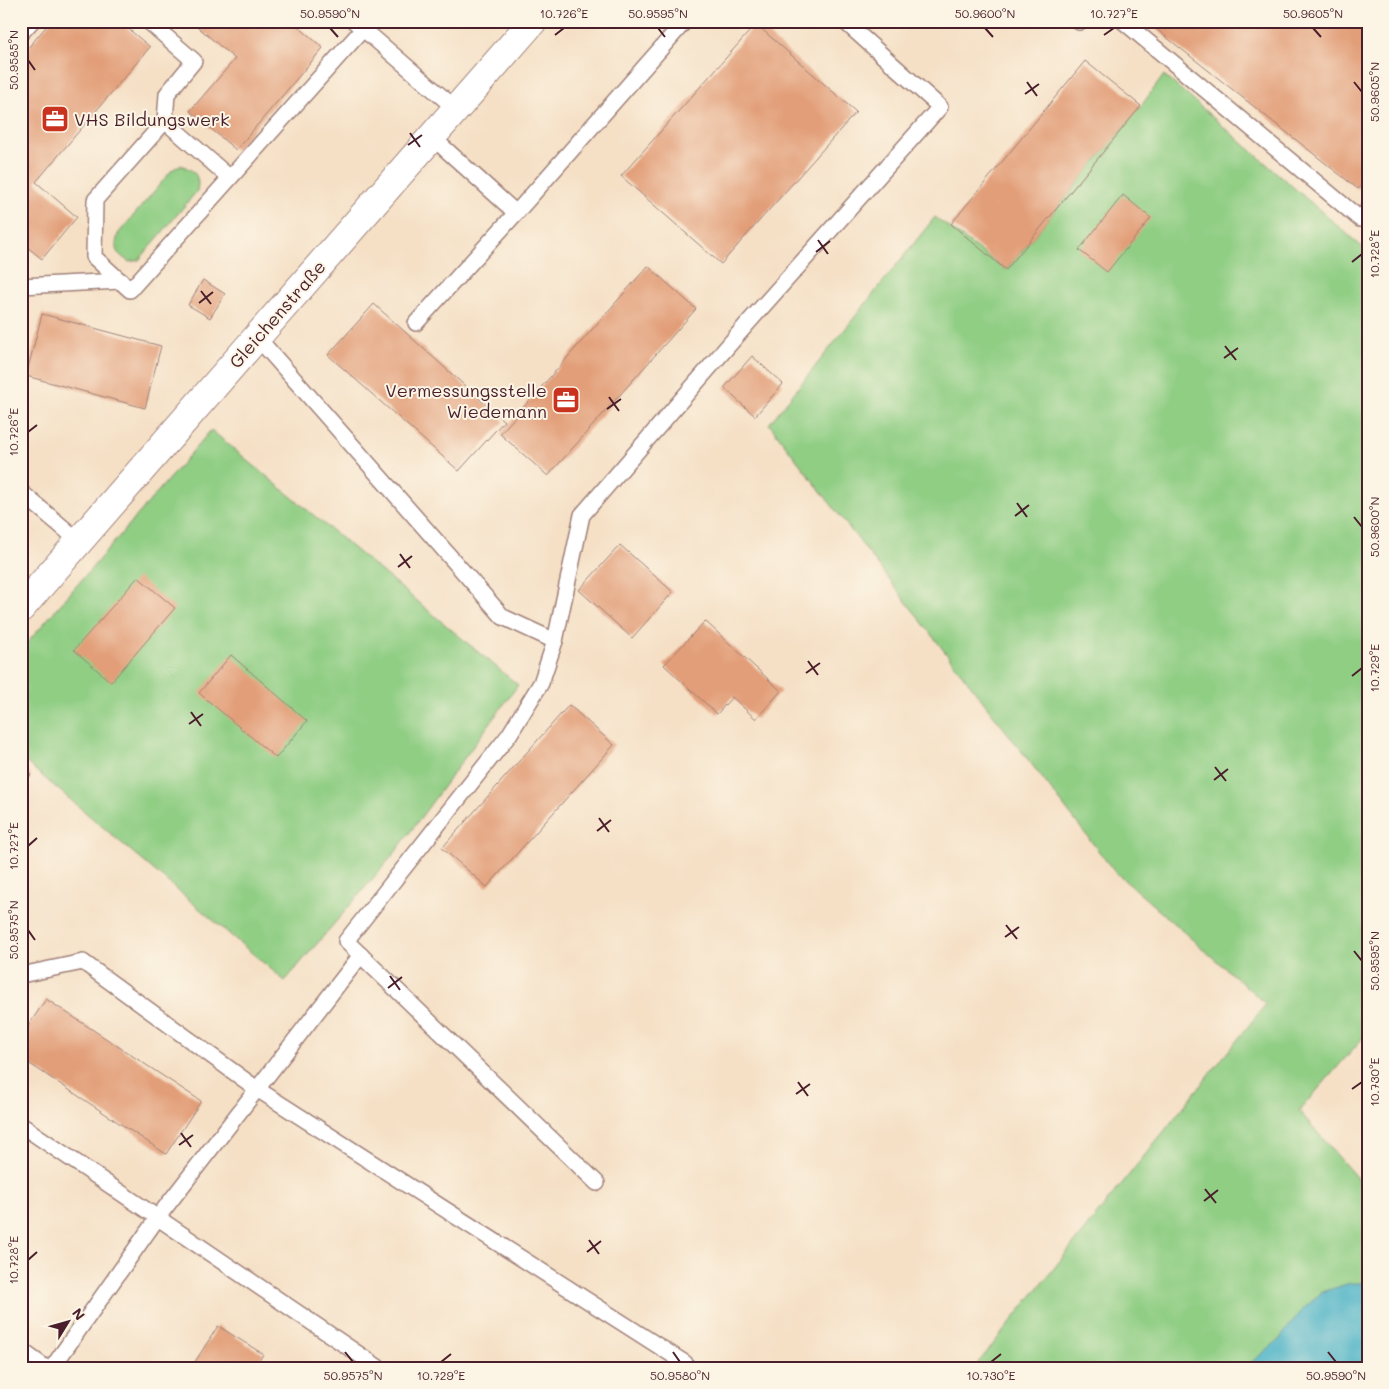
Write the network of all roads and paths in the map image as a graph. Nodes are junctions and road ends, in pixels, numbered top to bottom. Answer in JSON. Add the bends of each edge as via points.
{"nodes":[{"id":1,"x":32,"y":21,"type":"edge"},
{"id":2,"x":148,"y":21,"type":"edge"},
{"id":3,"x":533,"y":21,"type":"edge"},
{"id":4,"x":685,"y":21,"type":"edge"},
{"id":5,"x":844,"y":21,"type":"edge"},
{"id":6,"x":1123,"y":21,"type":"edge"},
{"id":7,"x":358,"y":25,"type":"edge"},
{"id":8,"x":21,"y":34,"type":"edge"},
{"id":9,"x":456,"y":109,"type":"junction"},
{"id":10,"x":165,"y":122,"type":"junction"},
{"id":11,"x":432,"y":137,"type":"junction"},
{"id":12,"x":230,"y":178,"type":"junction"},
{"id":13,"x":1368,"y":210,"type":"edge"},
{"id":14,"x":516,"y":213,"type":"junction"},
{"id":15,"x":121,"y":281,"type":"junction"},
{"id":16,"x":21,"y":286,"type":"edge"},
{"id":17,"x":416,"y":323,"type":"dead end"},
{"id":18,"x":257,"y":337,"type":"junction"},
{"id":19,"x":21,"y":492,"type":"edge"},
{"id":20,"x":80,"y":542,"type":"junction"},
{"id":21,"x":21,"y":608,"type":"edge"},
{"id":22,"x":555,"y":641,"type":"junction"},
{"id":23,"x":361,"y":955,"type":"junction"},
{"id":24,"x":21,"y":975,"type":"edge"},
{"id":25,"x":257,"y":1089,"type":"junction"},
{"id":26,"x":21,"y":1125,"type":"edge"},
{"id":27,"x":597,"y":1183,"type":"dead end"},
{"id":28,"x":158,"y":1217,"type":"junction"},
{"id":29,"x":21,"y":1350,"type":"edge"},
{"id":30,"x":685,"y":1363,"type":"dead end"},
{"id":31,"x":46,"y":1368,"type":"edge"},
{"id":32,"x":52,"y":1368,"type":"edge"},
{"id":33,"x":379,"y":1368,"type":"edge"}],
"edges":[{"from":1,"to":8,"type":"lane"},
{"from":2,"to":10,"type":"lane","via":[[194,61],[167,94]]},
{"from":3,"to":9,"type":"street","name":"Gleichenstraße"},
{"from":4,"to":14,"type":"lane"},
{"from":5,"to":22,"type":"lane","via":[[940,106],[582,515]]},
{"from":6,"to":13,"type":"lane","via":[[1360,219]]},
{"from":7,"to":9,"type":"lane"},
{"from":7,"to":12,"type":"lane"},
{"from":9,"to":11,"type":"street","name":"Gleichenstraße"},
{"from":10,"to":12,"type":"lane"},
{"from":10,"to":15,"type":"lane","via":[[95,200],[94,257]]},
{"from":11,"to":14,"type":"lane"},
{"from":11,"to":18,"type":"street","name":"Gleichenstraße"},
{"from":12,"to":15,"type":"lane","via":[[130,290]]},
{"from":14,"to":17,"type":"lane"},
{"from":15,"to":16,"type":"lane"},
{"from":18,"to":20,"type":"street","name":"Gleichenstraße"},
{"from":18,"to":22,"type":"lane","via":[[503,617]]},
{"from":19,"to":20,"type":"lane"},
{"from":20,"to":21,"type":"street","name":"Gleichenstraße"},
{"from":22,"to":23,"type":"lane","via":[[541,683],[509,734],[346,941]]},
{"from":23,"to":25,"type":"lane"},
{"from":23,"to":27,"type":"lane"},
{"from":24,"to":25,"type":"lane","via":[[83,962]]},
{"from":25,"to":28,"type":"lane"},
{"from":25,"to":30,"type":"lane"},
{"from":26,"to":28,"type":"lane"},
{"from":28,"to":32,"type":"lane"},
{"from":28,"to":33,"type":"lane"},
{"from":29,"to":31,"type":"lane"}]}
